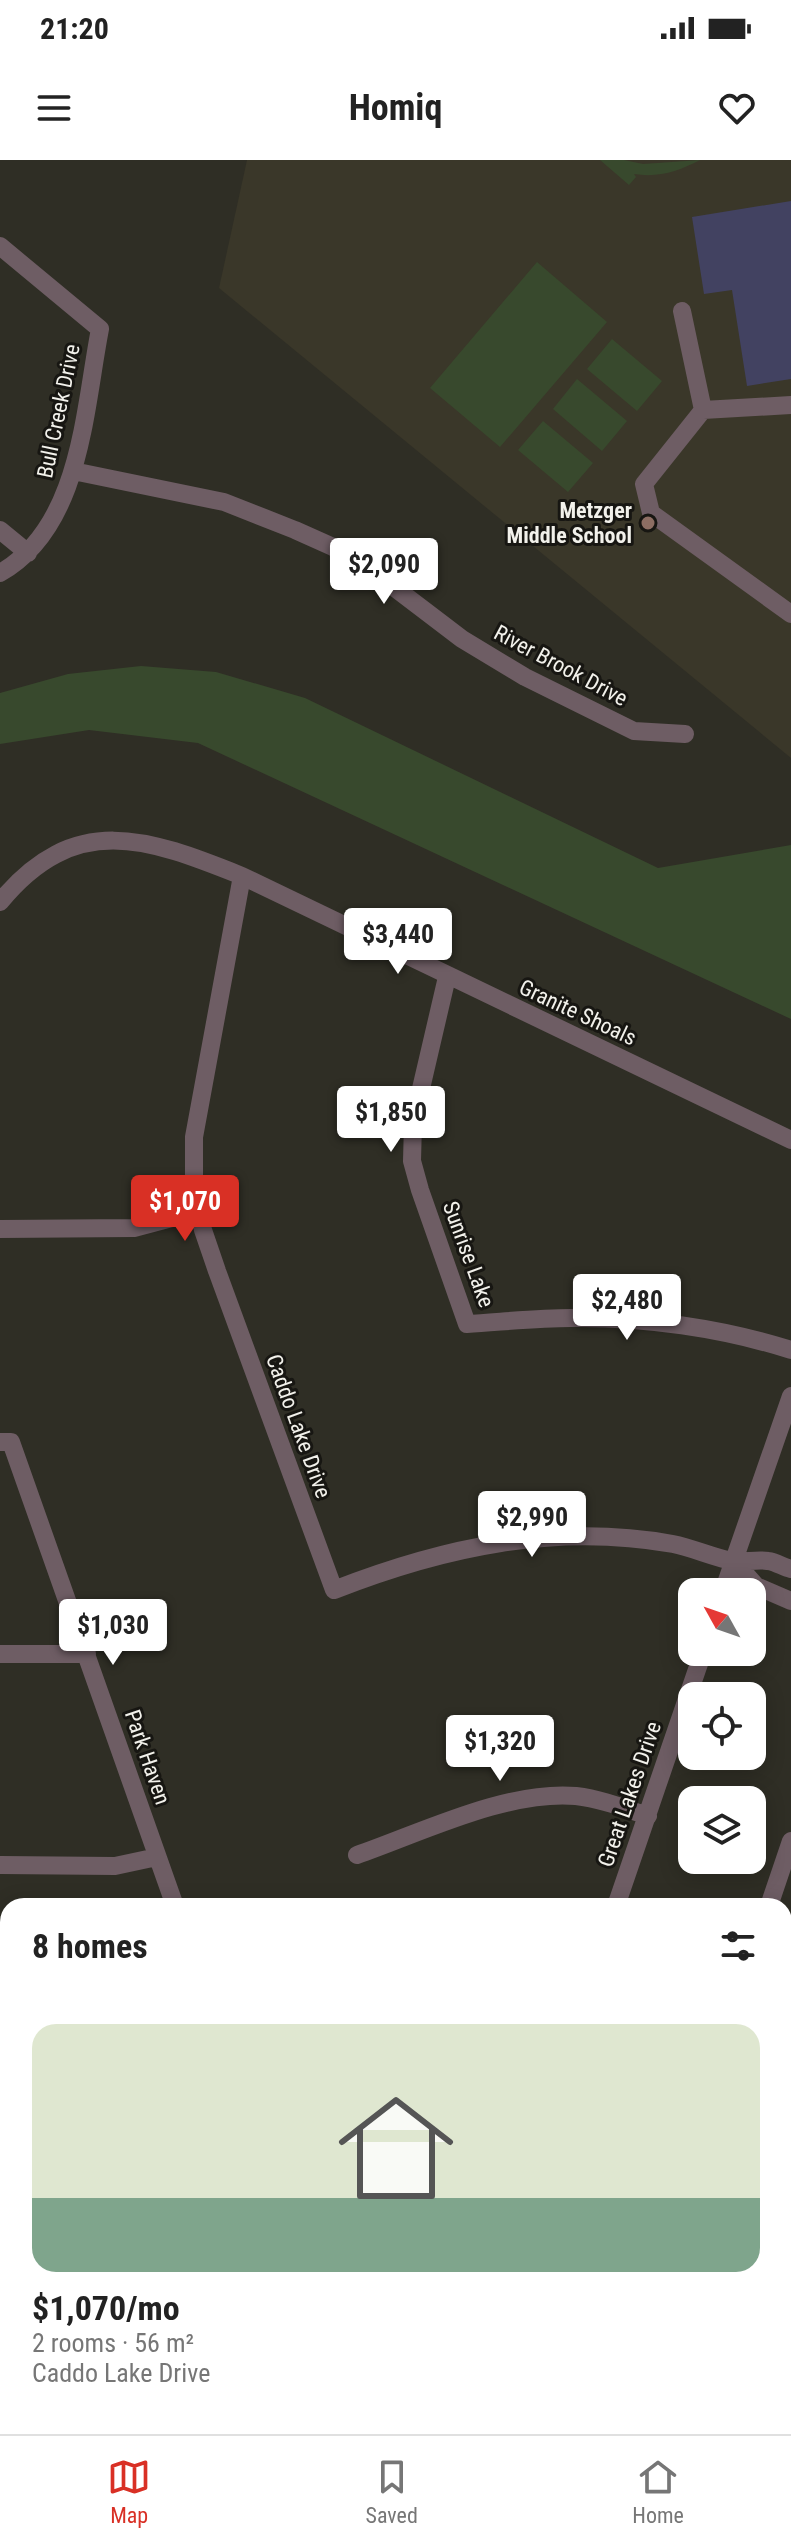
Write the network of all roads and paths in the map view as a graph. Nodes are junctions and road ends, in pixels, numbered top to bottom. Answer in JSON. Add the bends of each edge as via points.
{"nodes":[{"id":1,"x":0,"y":246,"type":"edge"},
{"id":2,"x":682,"y":311,"type":"dead end"},
{"id":3,"x":791,"y":405,"type":"edge"},
{"id":4,"x":703,"y":410,"type":"junction"},
{"id":5,"x":73,"y":471,"type":"junction"},
{"id":6,"x":0,"y":530,"type":"edge"},
{"id":7,"x":28,"y":553,"type":"junction"},
{"id":8,"x":0,"y":573,"type":"edge"},
{"id":9,"x":791,"y":614,"type":"edge"},
{"id":10,"x":685,"y":734,"type":"dead end"},
{"id":11,"x":242,"y":876,"type":"junction"},
{"id":12,"x":0,"y":902,"type":"edge"},
{"id":13,"x":447,"y":977,"type":"junction"},
{"id":14,"x":791,"y":1140,"type":"edge"},
{"id":15,"x":198,"y":1211,"type":"junction"},
{"id":16,"x":0,"y":1229,"type":"edge"},
{"id":17,"x":791,"y":1350,"type":"edge"},
{"id":18,"x":791,"y":1396,"type":"edge"},
{"id":19,"x":6,"y":1442,"type":"edge"},
{"id":20,"x":734,"y":1561,"type":"junction"},
{"id":21,"x":791,"y":1569,"type":"edge"},
{"id":22,"x":728,"y":1578,"type":"edge"},
{"id":23,"x":791,"y":1601,"type":"edge"},
{"id":24,"x":0,"y":1654,"type":"edge"},
{"id":25,"x":87,"y":1654,"type":"junction"},
{"id":26,"x":698,"y":1666,"type":"edge"},
{"id":27,"x":648,"y":1816,"type":"junction"},
{"id":28,"x":791,"y":1841,"type":"edge"},
{"id":29,"x":357,"y":1855,"type":"dead end"},
{"id":30,"x":157,"y":1857,"type":"junction"},
{"id":31,"x":0,"y":1865,"type":"edge"},
{"id":32,"x":172,"y":1898,"type":"edge"},
{"id":33,"x":619,"y":1898,"type":"edge"},
{"id":34,"x":772,"y":1898,"type":"edge"}],
"edges":[{"from":1,"to":5,"type":"street","name":"Bull Creek Drive","via":[[100,329]]},
{"from":2,"to":4,"type":"street"},
{"from":3,"to":4,"type":"street"},
{"from":4,"to":9,"type":"street","via":[[644,484],[651,513]]},
{"from":5,"to":7,"type":"street","name":"Bull Creek Drive","via":[[61,508]]},
{"from":5,"to":10,"type":"street","name":"River Brook Drive","via":[[224,502],[308,536],[374,572],[462,639],[525,677],[634,731]]},
{"from":6,"to":7,"type":"street"},
{"from":7,"to":8,"type":"street","name":"Bull Creek Drive"},
{"from":11,"to":12,"type":"street","name":"Granite Shoals","via":[[186,854],[117,840],[76,845],[49,856]]},
{"from":11,"to":13,"type":"street","name":"Granite Shoals"},
{"from":11,"to":15,"type":"street","name":"Caddo Lake Drive","via":[[194,1137]]},
{"from":13,"to":14,"type":"street","name":"Granite Shoals"},
{"from":13,"to":17,"type":"street","name":"Sunrise Lake","via":[[413,1123],[412,1161],[467,1324],[571,1318],[647,1322]]},
{"from":15,"to":16,"type":"street","via":[[134,1228]]},
{"from":15,"to":20,"type":"street","name":"Caddo Lake Drive","via":[[334,1590],[431,1556],[541,1536],[674,1544]]},
{"from":18,"to":20,"type":"street"},
{"from":19,"to":25,"type":"street","name":"Park Haven"},
{"from":20,"to":21,"type":"street","name":"Caddo Lake Drive","via":[[767,1561]]},
{"from":20,"to":22,"type":"street"},
{"from":20,"to":23,"type":"street","name":"Caddo Lake Drive","via":[[756,1586]]},
{"from":24,"to":25,"type":"street"},
{"from":25,"to":30,"type":"street","name":"Park Haven"},
{"from":26,"to":27,"type":"street","name":"Great Lakes Drive"},
{"from":27,"to":29,"type":"street","via":[[594,1799],[536,1797],[494,1806]]},
{"from":27,"to":33,"type":"street","name":"Great Lakes Drive"},
{"from":28,"to":34,"type":"street"},
{"from":30,"to":31,"type":"street","via":[[115,1866]]},
{"from":30,"to":32,"type":"street","name":"Park Haven"}]}
